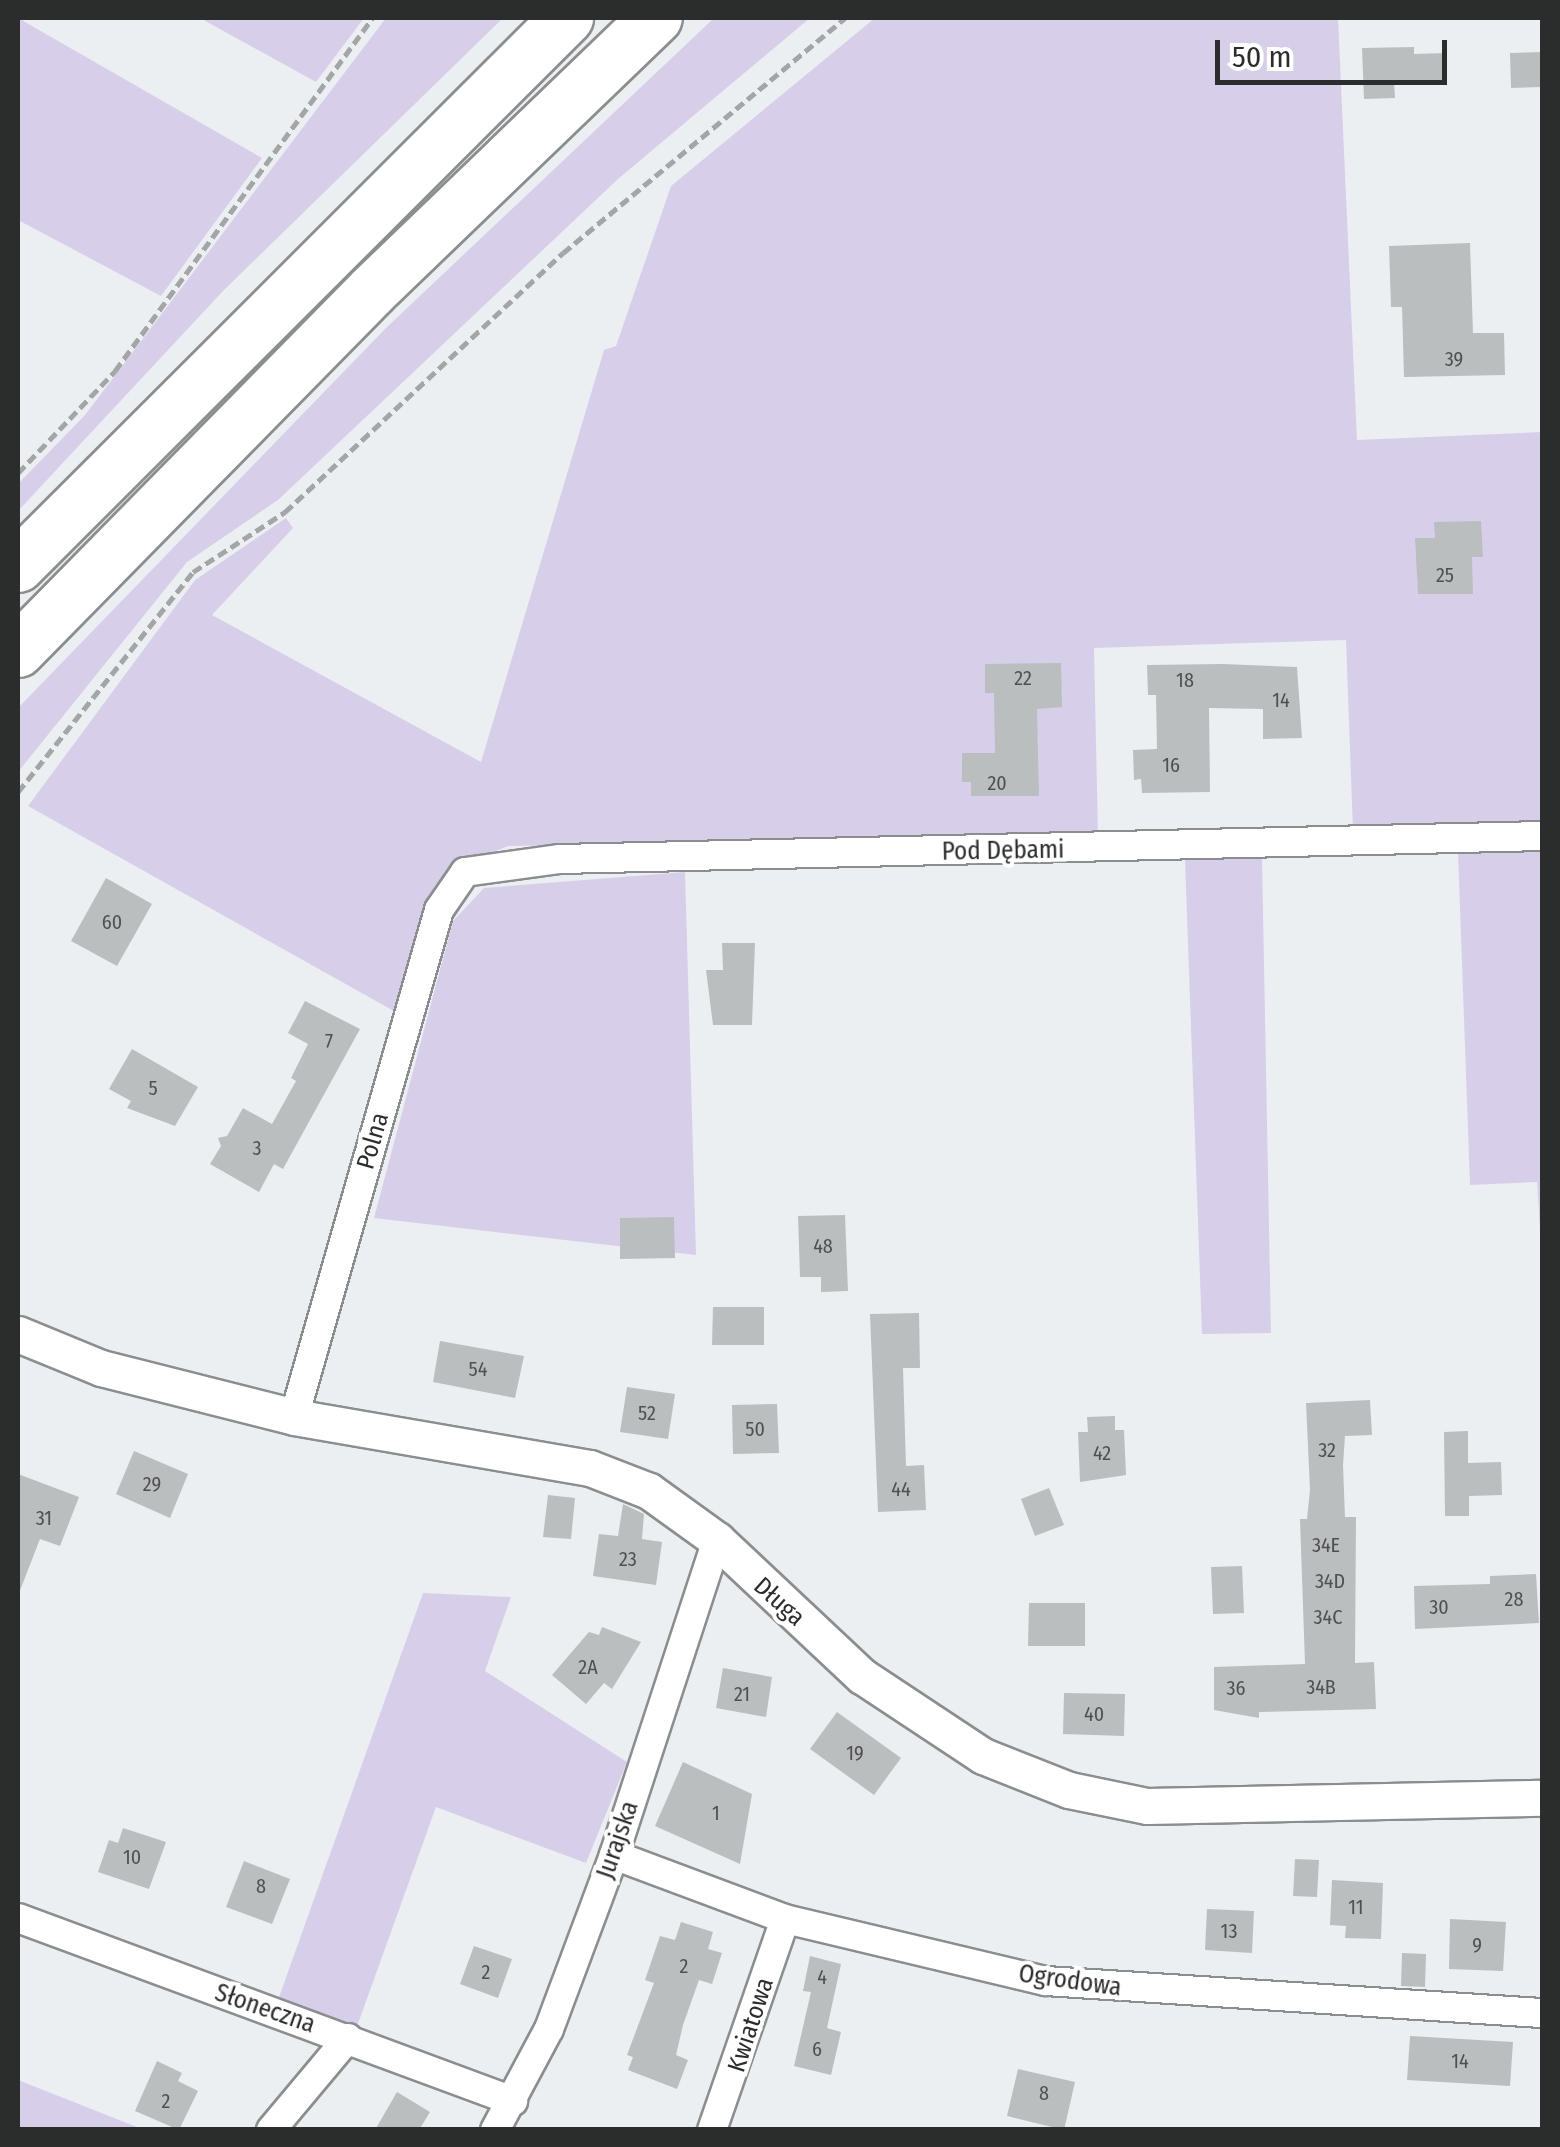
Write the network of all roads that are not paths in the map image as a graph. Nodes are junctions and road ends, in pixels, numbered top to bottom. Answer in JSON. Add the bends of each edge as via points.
{"nodes":[{"id":1,"x":567,"y":18,"type":"edge"},
{"id":2,"x":656,"y":18,"type":"edge"},
{"id":3,"x":18,"y":566,"type":"edge"},
{"id":4,"x":18,"y":651,"type":"edge"},
{"id":5,"x":1542,"y":836,"type":"edge"},
{"id":6,"x":465,"y":872,"type":"joint"},
{"id":7,"x":18,"y":1334,"type":"edge"},
{"id":8,"x":294,"y":1416,"type":"junction"},
{"id":9,"x":716,"y":1540,"type":"junction"},
{"id":10,"x":1542,"y":1798,"type":"edge"},
{"id":11,"x":614,"y":1855,"type":"junction"},
{"id":12,"x":18,"y":1918,"type":"edge"},
{"id":13,"x":785,"y":1919,"type":"junction"},
{"id":14,"x":1542,"y":2012,"type":"edge"},
{"id":15,"x":348,"y":2038,"type":"junction"},
{"id":16,"x":513,"y":2101,"type":"junction"},
{"id":17,"x":271,"y":2130,"type":"edge"},
{"id":18,"x":495,"y":2130,"type":"edge"},
{"id":19,"x":712,"y":2130,"type":"edge"}],
"edges":[{"from":1,"to":3,"type":"highway"},
{"from":2,"to":4,"type":"highway","via":[[372,291]]},
{"from":5,"to":6,"type":"street","name":"Pod Dębami","via":[[560,859]]},
{"from":6,"to":8,"type":"street","name":"Polna","via":[[439,910]]},
{"from":7,"to":8,"type":"street","name":"Długa","via":[[102,1368]]},
{"from":8,"to":9,"type":"street","name":"Długa","via":[[590,1468],[648,1491]]},
{"from":9,"to":10,"type":"street","name":"Długa","via":[[862,1676],[983,1756],[1069,1790],[1146,1806]]},
{"from":9,"to":11,"type":"street","name":"Jurajska"},
{"from":11,"to":13,"type":"street","name":"Ogrodowa"},
{"from":11,"to":16,"type":"street","name":"Jurajska","via":[[549,2029]]},
{"from":12,"to":15,"type":"street","name":"Słoneczna"},
{"from":13,"to":14,"type":"street","name":"Ogrodowa","via":[[1091,1988]]},
{"from":13,"to":19,"type":"street","name":"Kwiatowa"},
{"from":15,"to":16,"type":"street","name":"Słoneczna"},
{"from":15,"to":17,"type":"street"},
{"from":16,"to":18,"type":"street","name":"Jurajska"}]}
